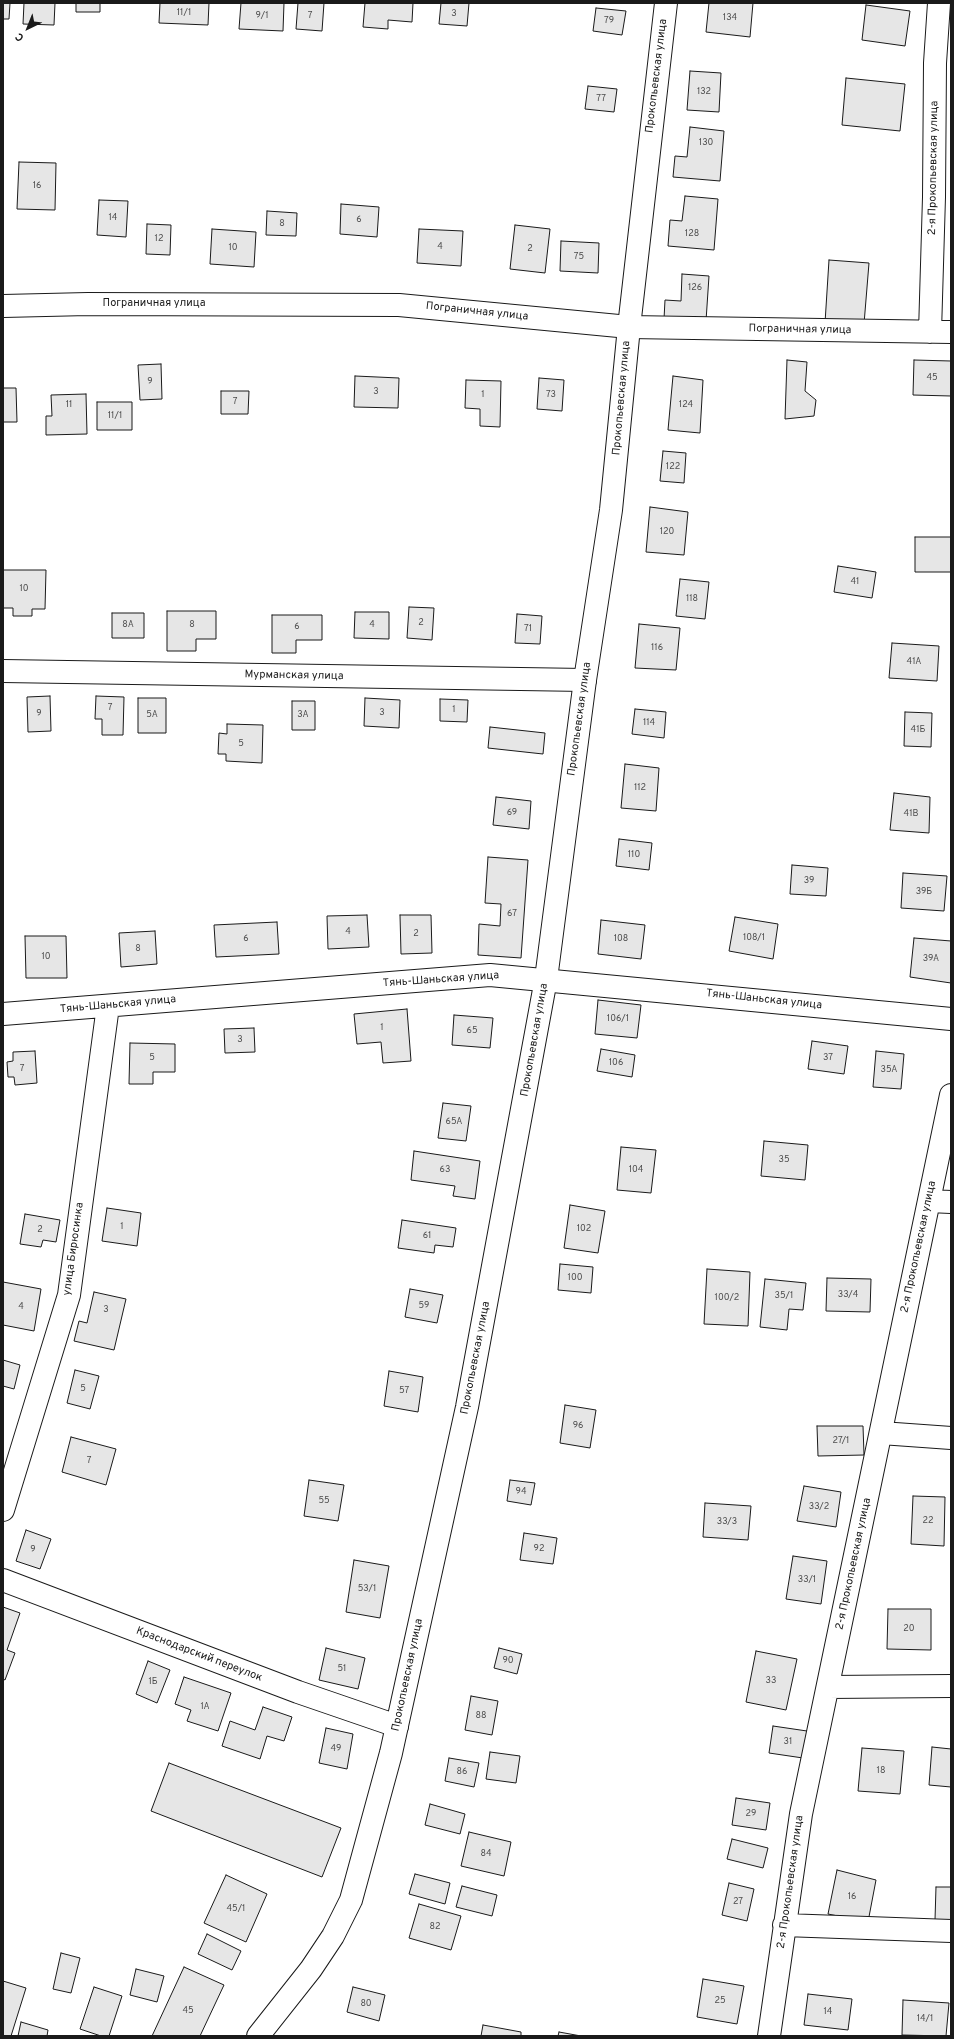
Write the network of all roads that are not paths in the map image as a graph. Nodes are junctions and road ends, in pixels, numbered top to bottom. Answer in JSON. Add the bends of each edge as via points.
{"nodes":[{"id":1,"x":666,"y":3,"type":"edge"},
{"id":2,"x":939,"y":3,"type":"edge"},
{"id":3,"x":943,"y":198,"type":"edge"},
{"id":4,"x":3,"y":306,"type":"edge"},
{"id":5,"x":628,"y":327,"type":"junction"},
{"id":6,"x":941,"y":332,"type":"edge"},
{"id":7,"x":3,"y":671,"type":"edge"},
{"id":8,"x":585,"y":680,"type":"junction"},
{"id":9,"x":546,"y":979,"type":"junction"},
{"id":10,"x":108,"y":1006,"type":"junction"},
{"id":11,"x":3,"y":1014,"type":"edge"},
{"id":12,"x":951,"y":1019,"type":"edge"},
{"id":13,"x":951,"y":1095,"type":"edge"},
{"id":14,"x":929,"y":1201,"type":"junction"},
{"id":15,"x":951,"y":1202,"type":"edge"},
{"id":16,"x":881,"y":1433,"type":"junction"},
{"id":17,"x":951,"y":1438,"type":"edge"},
{"id":18,"x":3,"y":1510,"type":"edge"},
{"id":19,"x":3,"y":1580,"type":"edge"},
{"id":20,"x":951,"y":1686,"type":"edge"},
{"id":21,"x":828,"y":1687,"type":"junction"},
{"id":22,"x":397,"y":1726,"type":"junction"},
{"id":23,"x":784,"y":1925,"type":"junction"},
{"id":24,"x":951,"y":1931,"type":"edge"},
{"id":25,"x":265,"y":2035,"type":"edge"},
{"id":26,"x":769,"y":2036,"type":"edge"}],
"edges":[{"from":1,"to":5,"type":"street","name":"Прокопьевская улица"},
{"from":2,"to":3,"type":"street","name":"2-я Прокопьевская улица","via":[[935,63]]},
{"from":3,"to":6,"type":"street","name":"2-я Прокопьевская улица"},
{"from":4,"to":5,"type":"street","name":"Пограничная улица","via":[[398,305]]},
{"from":5,"to":6,"type":"street","name":"Пограничная улица"},
{"from":5,"to":8,"type":"street","name":"Прокопьевская улица","via":[[611,510]]},
{"from":7,"to":8,"type":"street","name":"Мурманская улица"},
{"from":8,"to":9,"type":"street","name":"Прокопьевская улица"},
{"from":9,"to":10,"type":"street","name":"Тянь-Шаньская улица","via":[[490,974]]},
{"from":9,"to":12,"type":"street","name":"Тянь-Шаньская улица"},
{"from":9,"to":22,"type":"street","name":"Прокопьевская улица","via":[[467,1407]]},
{"from":10,"to":11,"type":"street","name":"Тянь-Шаньская улица"},
{"from":10,"to":18,"type":"street","name":"улица Бирюсинка","via":[[69,1295]]},
{"from":13,"to":14,"type":"street","name":"2-я Прокопьевская улица"},
{"from":14,"to":15,"type":"street"},
{"from":14,"to":16,"type":"street","name":"2-я Прокопьевская улица"},
{"from":16,"to":17,"type":"street"},
{"from":16,"to":21,"type":"street","name":"2-я Прокопьевская улица"},
{"from":19,"to":22,"type":"street","name":"Краснодарский переулок","via":[[298,1692]]},
{"from":20,"to":21,"type":"street"},
{"from":21,"to":23,"type":"street","name":"2-я Прокопьевская улица","via":[[801,1814]]},
{"from":22,"to":25,"type":"street","name":"Прокопьевская улица","via":[[351,1900],[333,1936]]},
{"from":23,"to":24,"type":"street"},
{"from":23,"to":26,"type":"street","name":"2-я Прокопьевская улица"}]}
